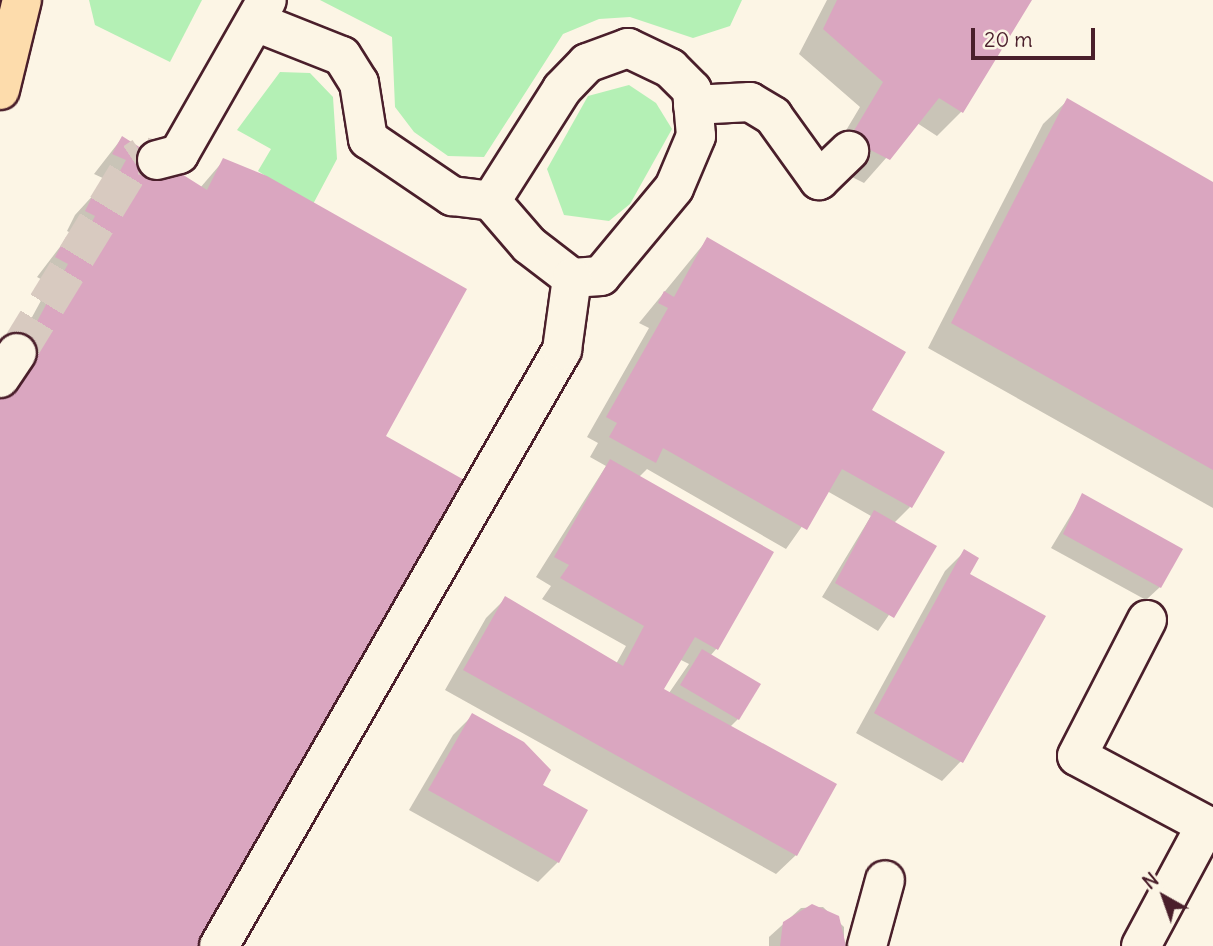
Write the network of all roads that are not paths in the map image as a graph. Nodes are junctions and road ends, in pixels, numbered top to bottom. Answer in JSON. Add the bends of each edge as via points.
{"nodes":[{"id":1,"x":22,"y":0,"type":"edge"},
{"id":2,"x":262,"y":11,"type":"edge"},
{"id":3,"x":0,"y":90,"type":"edge"},
{"id":4,"x":693,"y":105,"type":"junction"},
{"id":5,"x":849,"y":151,"type":"dead end"},
{"id":6,"x":157,"y":160,"type":"tunnel mouth"},
{"id":7,"x":491,"y":201,"type":"junction"},
{"id":8,"x":572,"y":278,"type":"junction"},
{"id":9,"x":1147,"y":620,"type":"dead end"},
{"id":10,"x":885,"y":880,"type":"dead end"},
{"id":11,"x":219,"y":946,"type":"edge"},
{"id":12,"x":867,"y":946,"type":"edge"},
{"id":13,"x":1141,"y":946,"type":"edge"}],
"edges":[{"from":1,"to":3,"type":"main road"},
{"from":2,"to":6,"type":"lane","via":[[178,154]]},
{"from":2,"to":7,"type":"lane","via":[[342,56],[359,83],[368,139],[452,197]]},
{"from":4,"to":5,"type":"lane","via":[[750,102],[773,117],[819,180]]},
{"from":4,"to":7,"type":"lane","via":[[692,90],[670,68],[628,48],[587,63],[562,89]]},
{"from":4,"to":8,"type":"lane","via":[[696,136],[674,188],[601,276]]},
{"from":7,"to":8,"type":"lane","via":[[528,245]]},
{"from":8,"to":11,"type":"lane","via":[[562,350]]},
{"from":9,"to":13,"type":"lane","via":[[1077,756],[1206,825]]},
{"from":10,"to":12,"type":"lane"}]}
